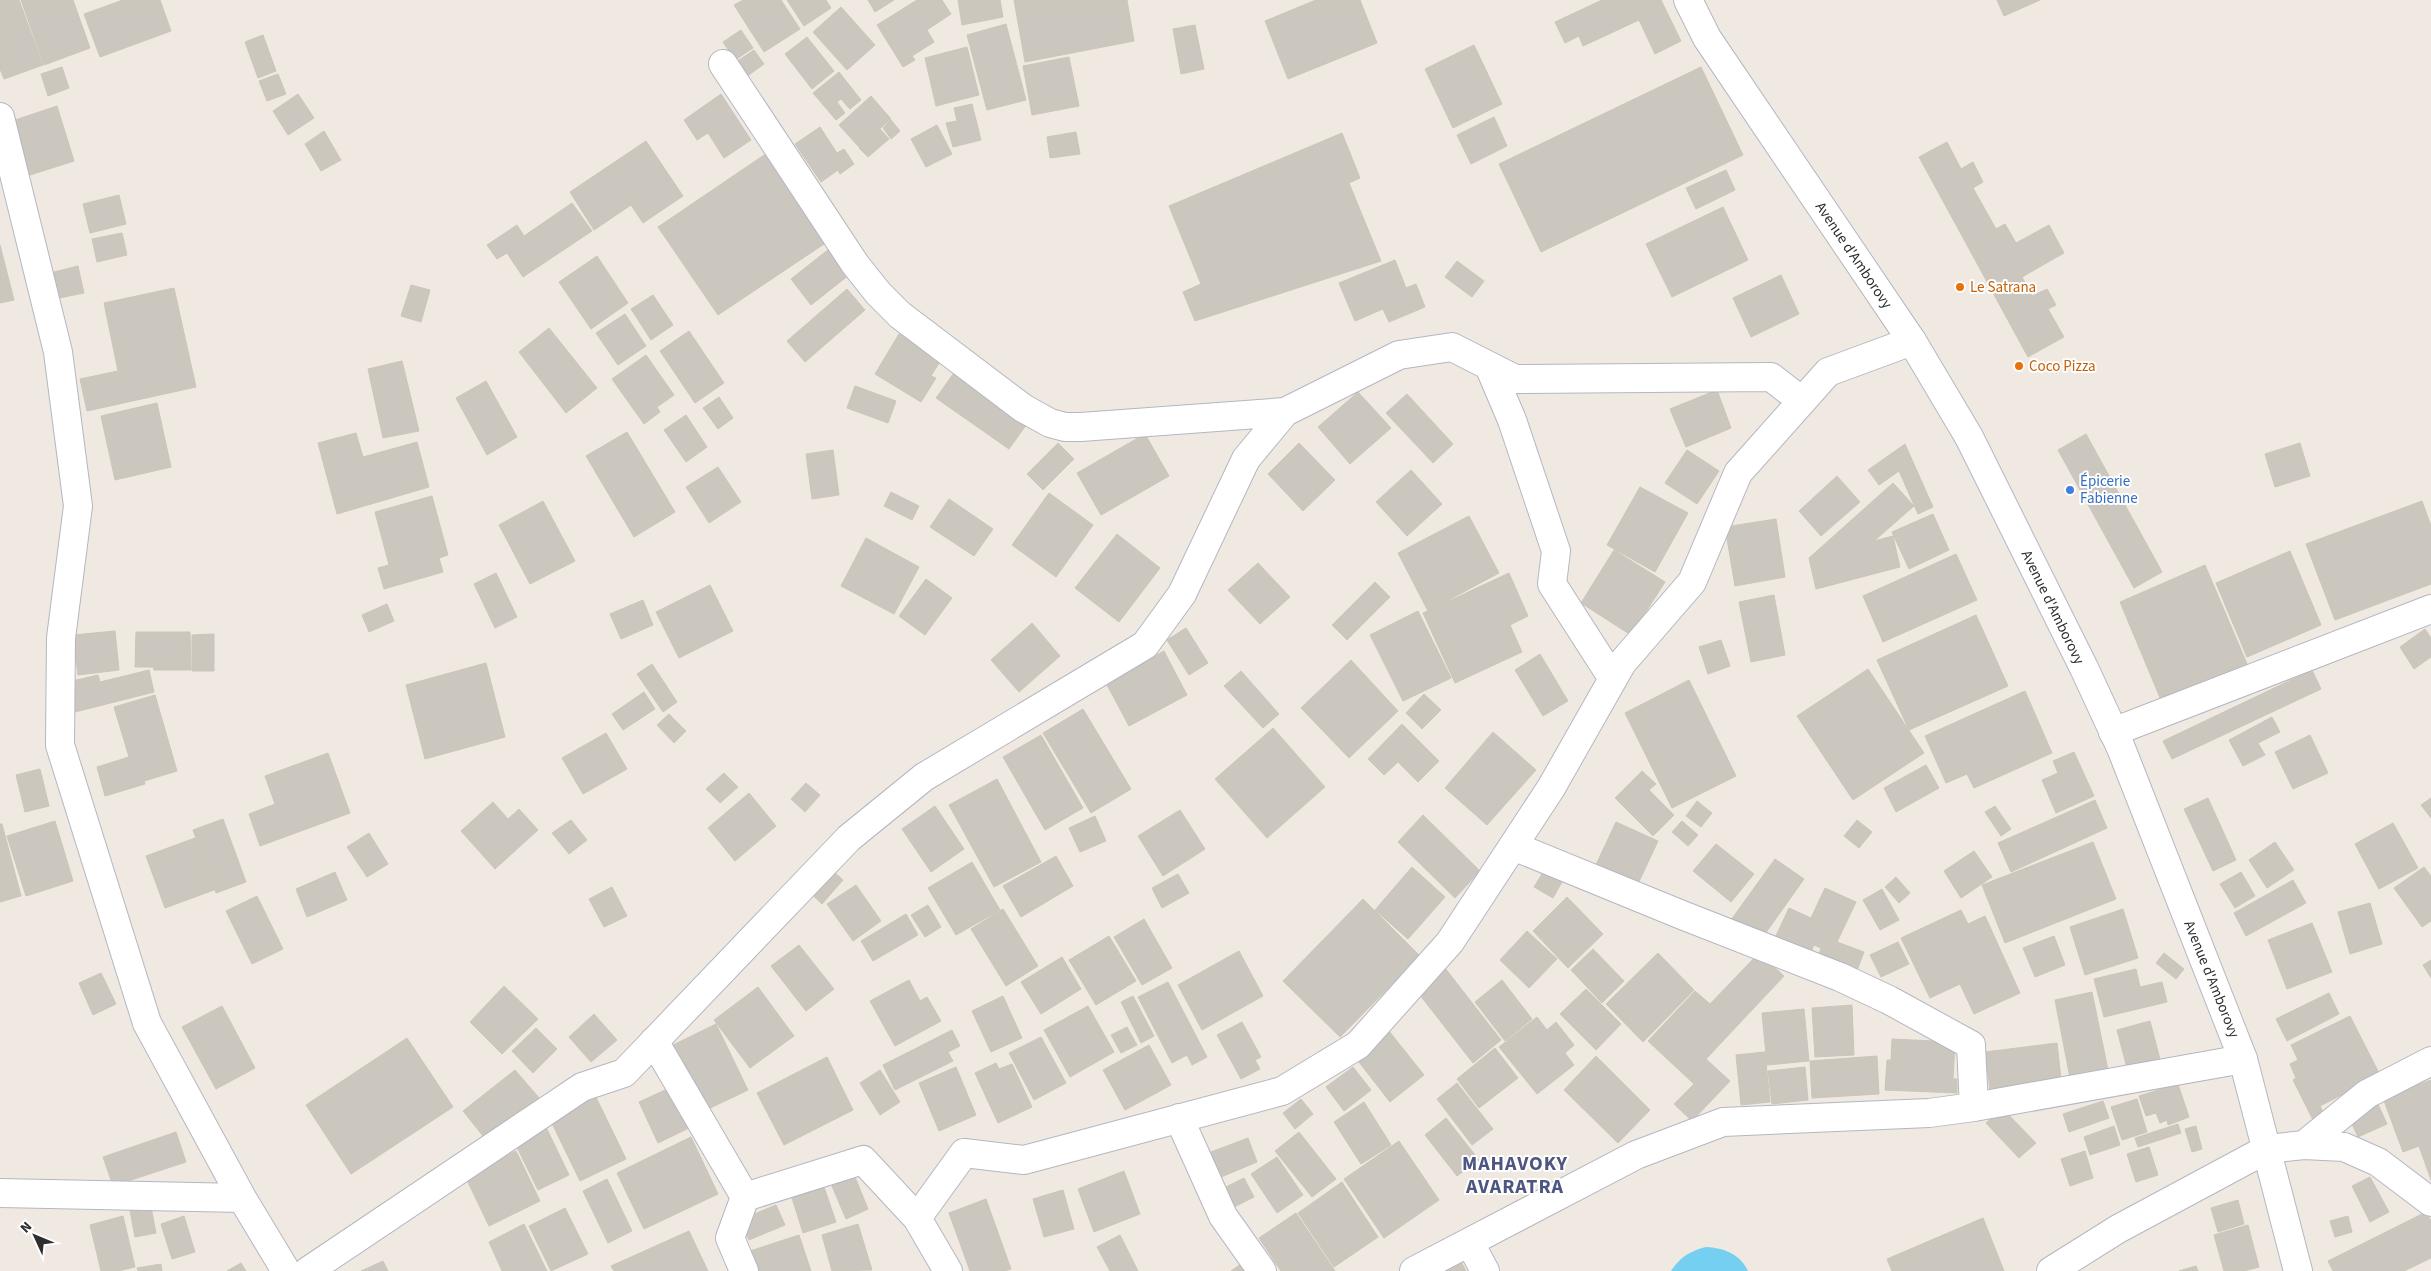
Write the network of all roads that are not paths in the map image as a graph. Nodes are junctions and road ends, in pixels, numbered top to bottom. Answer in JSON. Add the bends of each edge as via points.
{"nodes":[{"id":1,"x":1688,"y":0,"type":"edge"},
{"id":2,"x":723,"y":64,"type":"dead end"},
{"id":3,"x":0,"y":117,"type":"edge"},
{"id":4,"x":1912,"y":341,"type":"junction"},
{"id":5,"x":1489,"y":366,"type":"junction"},
{"id":6,"x":1802,"y":401,"type":"junction"},
{"id":7,"x":1285,"y":412,"type":"junction"},
{"id":8,"x":2431,"y":609,"type":"edge"},
{"id":9,"x":1613,"y":679,"type":"junction"},
{"id":10,"x":2113,"y":732,"type":"junction"},
{"id":11,"x":1513,"y":846,"type":"junction"},
{"id":12,"x":654,"y":1041,"type":"junction"},
{"id":13,"x":2243,"y":1059,"type":"junction"},
{"id":14,"x":2431,"y":1061,"type":"edge"},
{"id":15,"x":1974,"y":1107,"type":"junction"},
{"id":16,"x":1179,"y":1118,"type":"junction"},
{"id":17,"x":2304,"y":1145,"type":"junction"},
{"id":18,"x":2267,"y":1150,"type":"junction"},
{"id":19,"x":0,"y":1194,"type":"edge"},
{"id":20,"x":745,"y":1197,"type":"junction"},
{"id":21,"x":242,"y":1198,"type":"junction"},
{"id":22,"x":2431,"y":1202,"type":"edge"},
{"id":23,"x":917,"y":1218,"type":"junction"},
{"id":24,"x":1470,"y":1243,"type":"junction"},
{"id":25,"x":286,"y":1271,"type":"edge"},
{"id":26,"x":308,"y":1271,"type":"edge"},
{"id":27,"x":744,"y":1271,"type":"edge"},
{"id":28,"x":948,"y":1271,"type":"edge"},
{"id":29,"x":1262,"y":1271,"type":"edge"},
{"id":30,"x":1414,"y":1271,"type":"edge"},
{"id":31,"x":1485,"y":1271,"type":"edge"},
{"id":32,"x":2050,"y":1271,"type":"edge"},
{"id":33,"x":2298,"y":1271,"type":"edge"}],
"edges":[{"from":1,"to":4,"type":"street","name":"Avenue d'Amborovy","via":[[1707,38]]},
{"from":2,"to":7,"type":"street","via":[[855,264],[878,293],[924,335],[1036,416],[1065,427],[1081,427]]},
{"from":3,"to":21,"type":"street","via":[[58,352],[78,506],[61,638],[60,744],[147,1023]]},
{"from":4,"to":6,"type":"street","via":[[1828,372]]},
{"from":4,"to":10,"type":"street","name":"Avenue d'Amborovy","via":[[1969,437]]},
{"from":5,"to":6,"type":"street","via":[[1515,379],[1771,377]]},
{"from":5,"to":7,"type":"street","via":[[1452,348],[1399,355]]},
{"from":5,"to":9,"type":"street","via":[[1512,420],[1556,551],[1552,584]]},
{"from":6,"to":9,"type":"street","via":[[1738,473],[1692,582],[1622,663]]},
{"from":7,"to":12,"type":"street","via":[[1246,459],[1182,594],[1145,645],[917,783],[849,838]]},
{"from":8,"to":10,"type":"street"},
{"from":9,"to":11,"type":"street","via":[[1551,788]]},
{"from":10,"to":13,"type":"street","name":"Avenue d'Amborovy"},
{"from":11,"to":15,"type":"street","via":[[1840,977],[1971,1045]]},
{"from":11,"to":16,"type":"street","via":[[1450,942],[1358,1045],[1282,1091]]},
{"from":12,"to":20,"type":"street"},
{"from":12,"to":26,"type":"street","via":[[624,1073],[582,1087]]},
{"from":13,"to":15,"type":"street"},
{"from":13,"to":18,"type":"street","name":"Avenue d'Amborovy"},
{"from":14,"to":17,"type":"street","via":[[2367,1094]]},
{"from":15,"to":24,"type":"street","via":[[1928,1113],[1723,1122],[1636,1155]]},
{"from":16,"to":23,"type":"street","via":[[1024,1160],[964,1153]]},
{"from":16,"to":29,"type":"street","via":[[1223,1216]]},
{"from":17,"to":18,"type":"street"},
{"from":17,"to":22,"type":"street","via":[[2353,1150],[2378,1162]]},
{"from":18,"to":32,"type":"street","via":[[2118,1230]]},
{"from":18,"to":33,"type":"street","name":"Avenue d'Amborovy"},
{"from":19,"to":21,"type":"street"},
{"from":20,"to":23,"type":"street","via":[[863,1160]]},
{"from":20,"to":27,"type":"street","via":[[730,1238]]},
{"from":21,"to":25,"type":"street"},
{"from":23,"to":28,"type":"street"},
{"from":24,"to":30,"type":"street"},
{"from":24,"to":31,"type":"street"}]}
